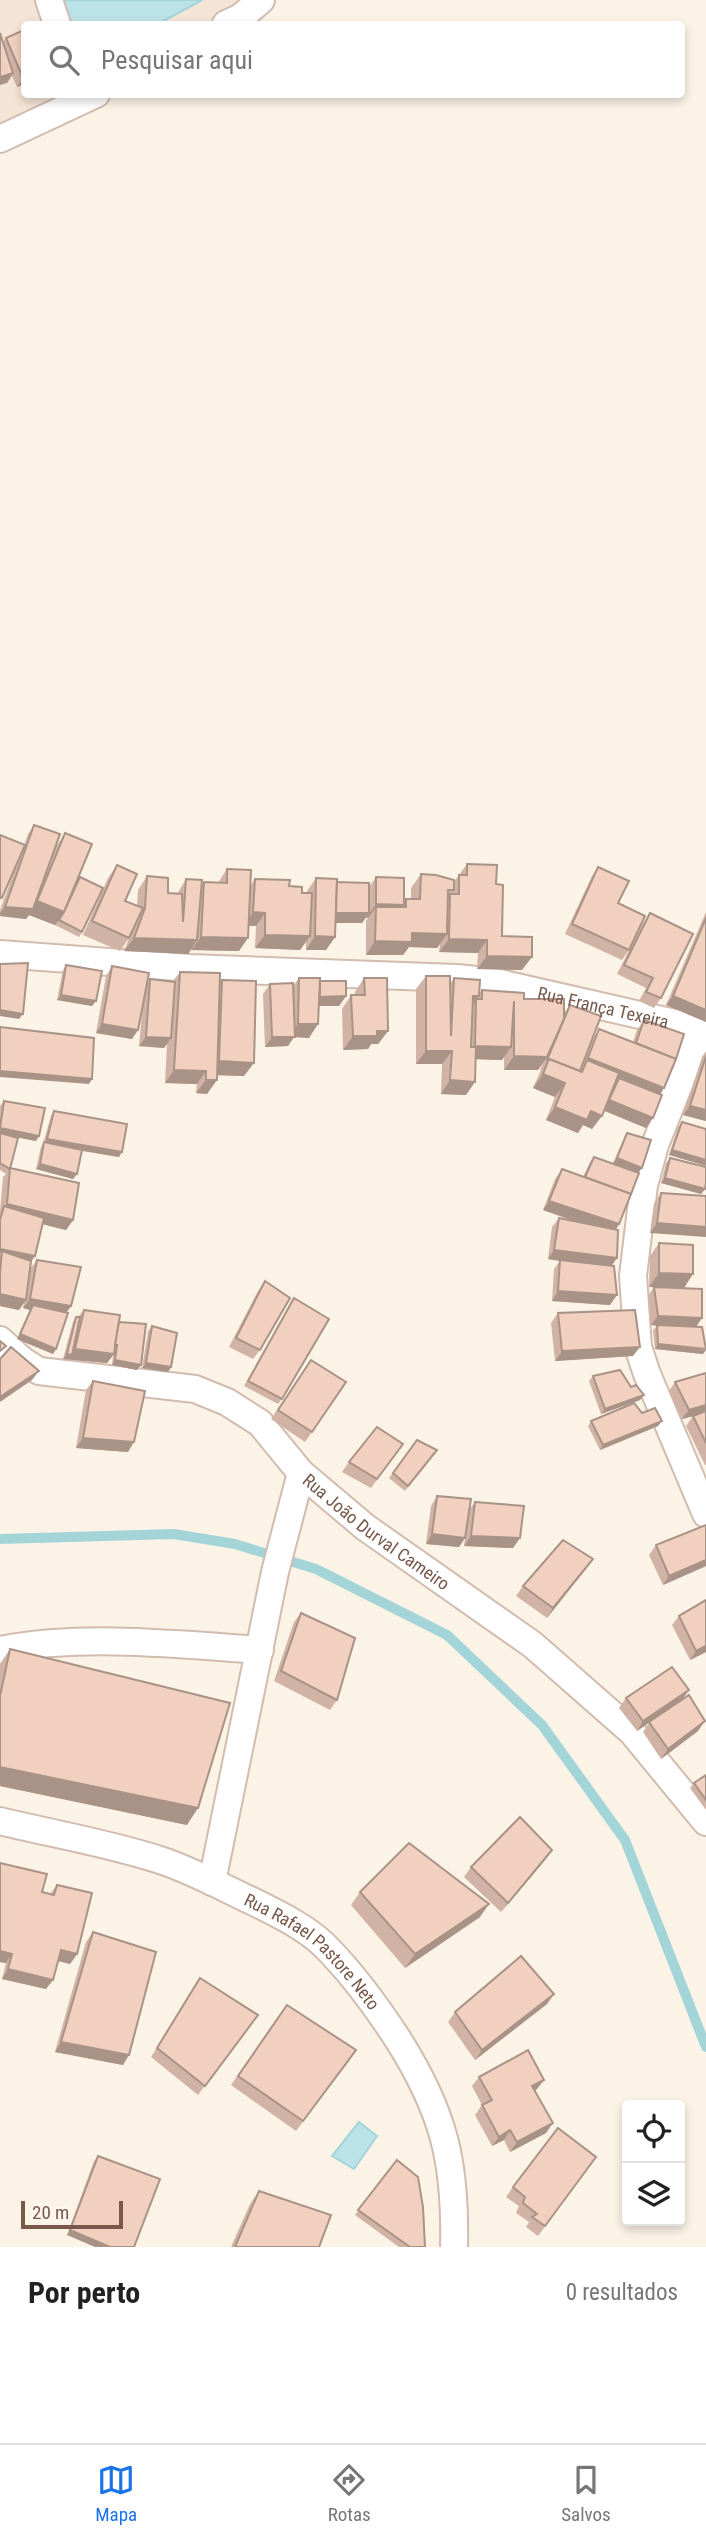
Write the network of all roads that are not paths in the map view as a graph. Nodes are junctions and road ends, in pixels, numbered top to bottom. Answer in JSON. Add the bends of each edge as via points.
{"nodes":[{"id":1,"x":49,"y":0,"type":"edge"},
{"id":2,"x":261,"y":0,"type":"edge"},
{"id":3,"x":56,"y":21,"type":"edge"},
{"id":4,"x":232,"y":21,"type":"edge"},
{"id":5,"x":84,"y":98,"type":"edge"},
{"id":6,"x":0,"y":139,"type":"edge"},
{"id":7,"x":0,"y":954,"type":"edge"},
{"id":8,"x":703,"y":1029,"type":"edge"},
{"id":9,"x":0,"y":1339,"type":"edge"},
{"id":10,"x":301,"y":1473,"type":"junction"},
{"id":11,"x":706,"y":1514,"type":"edge"},
{"id":12,"x":0,"y":1650,"type":"edge"},
{"id":13,"x":260,"y":1650,"type":"junction"},
{"id":14,"x":0,"y":1821,"type":"edge"},
{"id":15,"x":706,"y":1822,"type":"edge"},
{"id":16,"x":212,"y":1882,"type":"junction"},
{"id":17,"x":454,"y":2247,"type":"edge"}],
"edges":[{"from":1,"to":3,"type":"street"},
{"from":2,"to":4,"type":"street"},
{"from":5,"to":6,"type":"street"},
{"from":7,"to":8,"type":"street","name":"Rua França Texeira","via":[[495,982]]},
{"from":8,"to":11,"type":"street","name":"Rua França Texeira","via":[[655,1145],[644,1185],[633,1276],[638,1347]]},
{"from":9,"to":10,"type":"street","name":"Rua João Durval Cameiro","via":[[39,1371],[195,1389],[227,1402],[260,1423]]},
{"from":10,"to":13,"type":"street"},
{"from":10,"to":15,"type":"street","name":"Rua João Durval Cameiro","via":[[365,1527],[543,1654],[632,1732]]},
{"from":12,"to":13,"type":"street","via":[[36,1643],[160,1643]]},
{"from":13,"to":16,"type":"street"},
{"from":14,"to":16,"type":"street","name":"Rua Rafael Pastore Neto","via":[[161,1860]]},
{"from":16,"to":17,"type":"street","name":"Rua Rafael Pastore Neto","via":[[285,1918],[322,1944],[375,2004],[434,2104],[450,2162]]}]}
